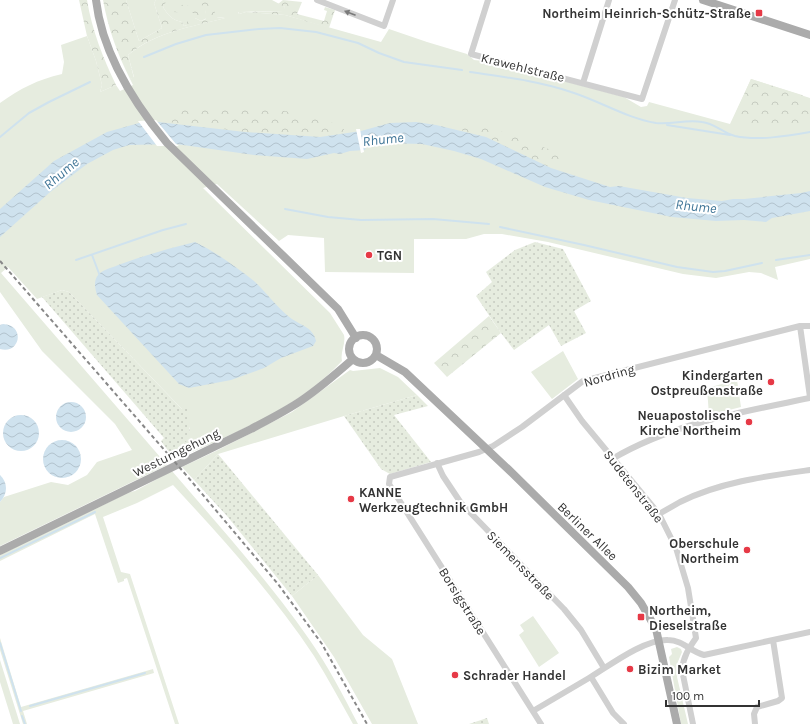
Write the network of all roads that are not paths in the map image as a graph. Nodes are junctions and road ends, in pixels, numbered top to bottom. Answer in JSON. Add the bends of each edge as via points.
{"nodes":[{"id":1,"x":96,"y":0,"type":"edge"},
{"id":2,"x":317,"y":0,"type":"edge"},
{"id":3,"x":393,"y":0,"type":"edge"},
{"id":4,"x":488,"y":0,"type":"edge"},
{"id":5,"x":609,"y":0,"type":"edge"},
{"id":6,"x":675,"y":0,"type":"edge"},
{"id":7,"x":703,"y":0,"type":"edge"},
{"id":8,"x":716,"y":2,"type":"edge"},
{"id":9,"x":810,"y":35,"type":"edge"},
{"id":10,"x":583,"y":83,"type":"junction"},
{"id":11,"x":800,"y":326,"type":"junction"},
{"id":12,"x":810,"y":326,"type":"edge"},
{"id":13,"x":356,"y":338,"type":"junction"},
{"id":14,"x":376,"y":355,"type":"junction"},
{"id":15,"x":354,"y":359,"type":"junction"},
{"id":16,"x":564,"y":395,"type":"junction"},
{"id":17,"x":810,"y":398,"type":"edge"},
{"id":18,"x":486,"y":450,"type":"junction"},
{"id":19,"x":612,"y":459,"type":"junction"},
{"id":20,"x":438,"y":463,"type":"junction"},
{"id":21,"x":810,"y":470,"type":"edge"},
{"id":22,"x":390,"y":477,"type":"joint"},
{"id":23,"x":659,"y":514,"type":"junction"},
{"id":24,"x":0,"y":551,"type":"edge"},
{"id":25,"x":810,"y":632,"type":"edge"},
{"id":26,"x":660,"y":640,"type":"junction"},
{"id":27,"x":773,"y":640,"type":"junction"},
{"id":28,"x":689,"y":648,"type":"junction"},
{"id":29,"x":604,"y":668,"type":"junction"},
{"id":30,"x":591,"y":677,"type":"junction"},
{"id":31,"x":533,"y":711,"type":"junction"},
{"id":32,"x":541,"y":724,"type":"edge"},
{"id":33,"x":624,"y":724,"type":"edge"},
{"id":34,"x":677,"y":724,"type":"edge"},
{"id":35,"x":693,"y":724,"type":"edge"},
{"id":36,"x":755,"y":724,"type":"edge"}],
"edges":[{"from":1,"to":13,"type":"main road","via":[[104,38],[127,88],[149,120],[167,143],[334,305]]},
{"from":3,"to":2,"type":"street","one_way":true,"via":[[384,26]]},
{"from":4,"to":10,"type":"street","name":"Krawehlstraße","via":[[471,54]]},
{"from":5,"to":10,"type":"street"},
{"from":6,"to":10,"type":"street","via":[[642,99]]},
{"from":7,"to":8,"type":"main road"},
{"from":8,"to":9,"type":"main road"},
{"from":11,"to":12,"type":"street","name":"Nordring"},
{"from":11,"to":16,"type":"street","name":"Nordring","via":[[583,381]]},
{"from":11,"to":17,"type":"street"},
{"from":13,"to":14,"type":"main road","via":[[365,336],[372,339],[377,347]]},
{"from":13,"to":15,"type":"main road","via":[[350,349]]},
{"from":14,"to":15,"type":"main road","via":[[371,361],[364,363]]},
{"from":14,"to":18,"type":"main road","name":"Berliner Allee","via":[[405,372]]},
{"from":15,"to":24,"type":"main road","name":"Westumgehung","via":[[301,401],[270,419]]},
{"from":16,"to":18,"type":"street","name":"Nordring"},
{"from":16,"to":19,"type":"street","name":"Sudetenstraße"},
{"from":17,"to":19,"type":"street","via":[[719,417],[676,430],[631,448]]},
{"from":18,"to":20,"type":"street","name":"Nordring"},
{"from":18,"to":26,"type":"main road","name":"Berliner Allee","via":[[628,587],[648,613]]},
{"from":19,"to":23,"type":"street","name":"Sudetenstraße"},
{"from":20,"to":22,"type":"street","name":"Nordring"},
{"from":20,"to":29,"type":"street","name":"Siemensstraße","via":[[443,476],[461,503],[564,609],[581,630]]},
{"from":21,"to":23,"type":"street","via":[[764,477],[710,490]]},
{"from":22,"to":31,"type":"street","name":"Borsigstraße","via":[[389,484]]},
{"from":23,"to":28,"type":"street","name":"Sudetenstraße","via":[[676,548],[688,588],[696,638]]},
{"from":25,"to":27,"type":"street"},
{"from":26,"to":28,"type":"street","via":[[675,641]]},
{"from":26,"to":29,"type":"street","via":[[647,644]]},
{"from":26,"to":34,"type":"main road","name":"Berliner Allee"},
{"from":27,"to":28,"type":"street","via":[[704,655]]},
{"from":27,"to":36,"type":"street","via":[[782,698],[757,707],[754,714]]},
{"from":28,"to":35,"type":"street","name":"Sudetenstraße","via":[[682,662],[682,670]]},
{"from":29,"to":30,"type":"street"},
{"from":30,"to":31,"type":"street"},
{"from":30,"to":33,"type":"street","via":[[613,713]]},
{"from":31,"to":32,"type":"street","name":"Borsigstraße"}]}
